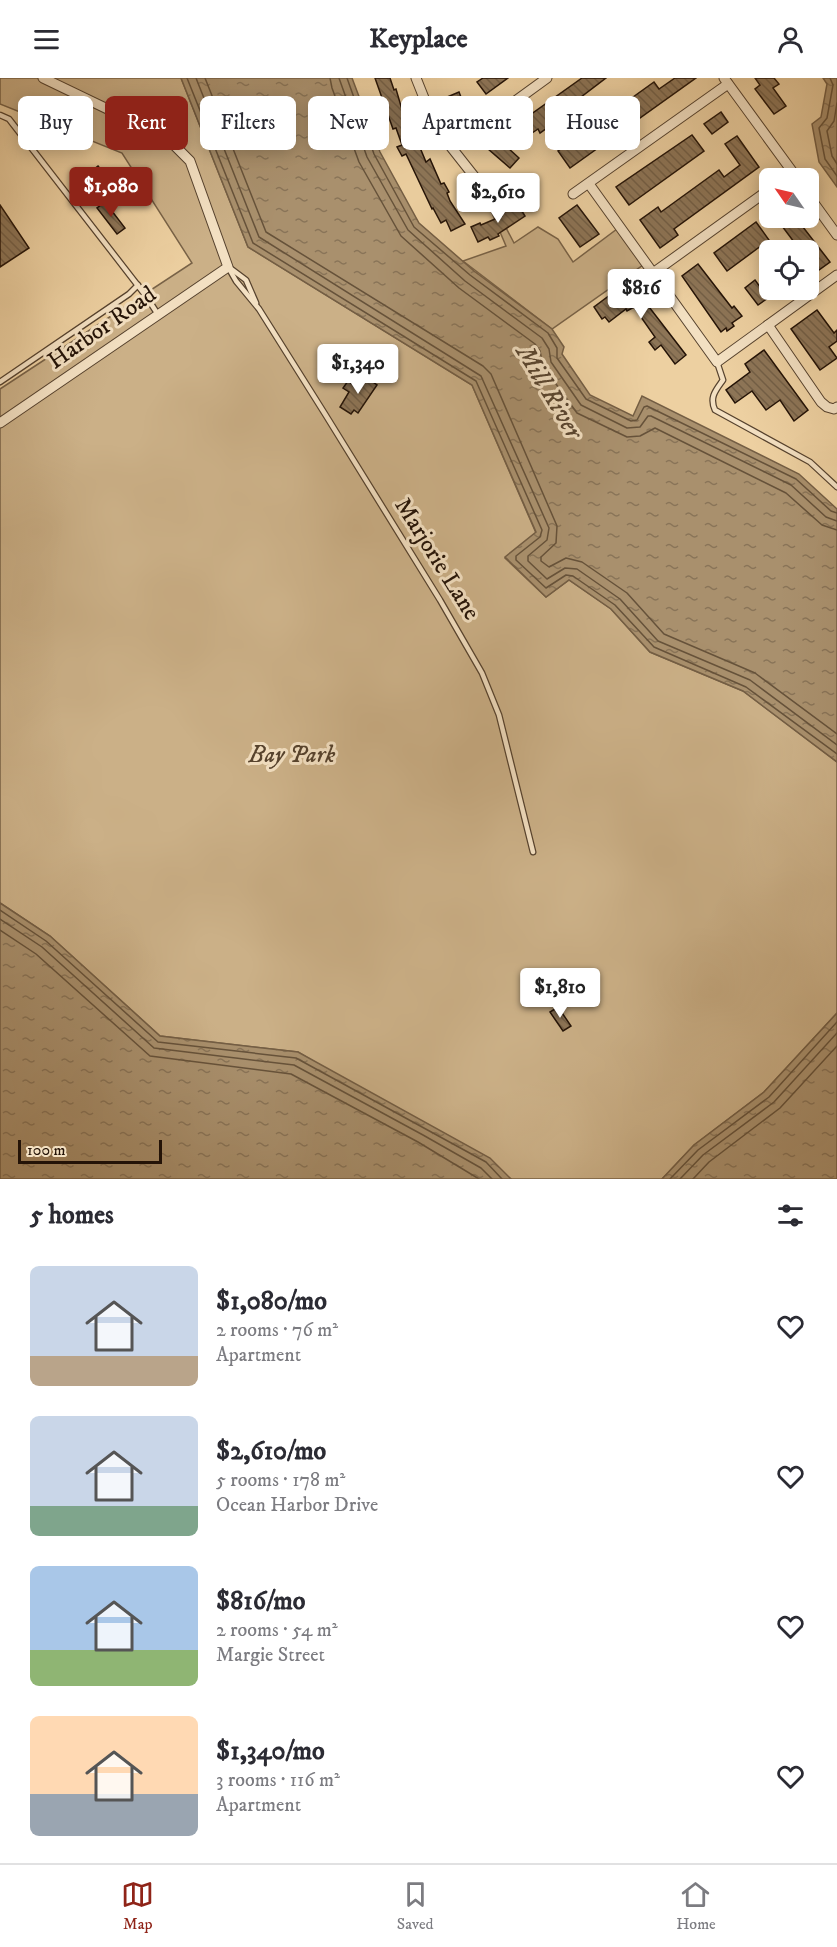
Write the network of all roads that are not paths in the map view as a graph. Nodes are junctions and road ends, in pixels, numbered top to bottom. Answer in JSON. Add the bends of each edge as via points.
{"nodes":[{"id":1,"x":43,"y":78,"type":"edge"},
{"id":2,"x":416,"y":78,"type":"edge"},
{"id":3,"x":547,"y":78,"type":"edge"},
{"id":4,"x":726,"y":81,"type":"edge"},
{"id":5,"x":522,"y":96,"type":"edge"},
{"id":6,"x":0,"y":115,"type":"edge"},
{"id":7,"x":786,"y":168,"type":"edge"},
{"id":8,"x":589,"y":184,"type":"junction"},
{"id":9,"x":481,"y":185,"type":"dead end"},
{"id":10,"x":573,"y":194,"type":"dead end"},
{"id":11,"x":759,"y":197,"type":"edge"},
{"id":12,"x":819,"y":210,"type":"edge"},
{"id":13,"x":837,"y":235,"type":"edge"},
{"id":14,"x":228,"y":267,"type":"junction"},
{"id":15,"x":653,"y":273,"type":"junction"},
{"id":16,"x":837,"y":275,"type":"edge"},
{"id":17,"x":138,"y":285,"type":"junction"},
{"id":18,"x":157,"y":314,"type":"junction"},
{"id":19,"x":768,"y":325,"type":"junction"},
{"id":20,"x":720,"y":359,"type":"junction"},
{"id":21,"x":0,"y":382,"type":"edge"},
{"id":22,"x":835,"y":408,"type":"edge"},
{"id":23,"x":0,"y":423,"type":"edge"},
{"id":24,"x":837,"y":487,"type":"edge"},
{"id":25,"x":533,"y":852,"type":"dead end"}],
"edges":[{"from":1,"to":14,"type":"street","name":"Marjorie Lane","via":[[169,140],[190,161]]},
{"from":2,"to":9,"type":"street","via":[[436,129]]},
{"from":3,"to":5,"type":"street"},
{"from":4,"to":7,"type":"street"},
{"from":4,"to":8,"type":"street"},
{"from":6,"to":17,"type":"lane","via":[[9,119]]},
{"from":8,"to":10,"type":"street"},
{"from":8,"to":15,"type":"street"},
{"from":11,"to":15,"type":"street"},
{"from":12,"to":13,"type":"street"},
{"from":14,"to":18,"type":"street","name":"Harbor Road"},
{"from":14,"to":25,"type":"lane","name":"Marjorie Lane","via":[[259,309],[482,673],[499,715]]},
{"from":15,"to":20,"type":"street"},
{"from":16,"to":19,"type":"street"},
{"from":17,"to":18,"type":"lane"},
{"from":17,"to":21,"type":"lane"},
{"from":18,"to":23,"type":"street","name":"Harbor Road"},
{"from":19,"to":20,"type":"street"},
{"from":19,"to":22,"type":"street","via":[[821,402]]},
{"from":20,"to":24,"type":"lane","via":[[723,380],[713,395],[715,410],[810,462]]}]}
